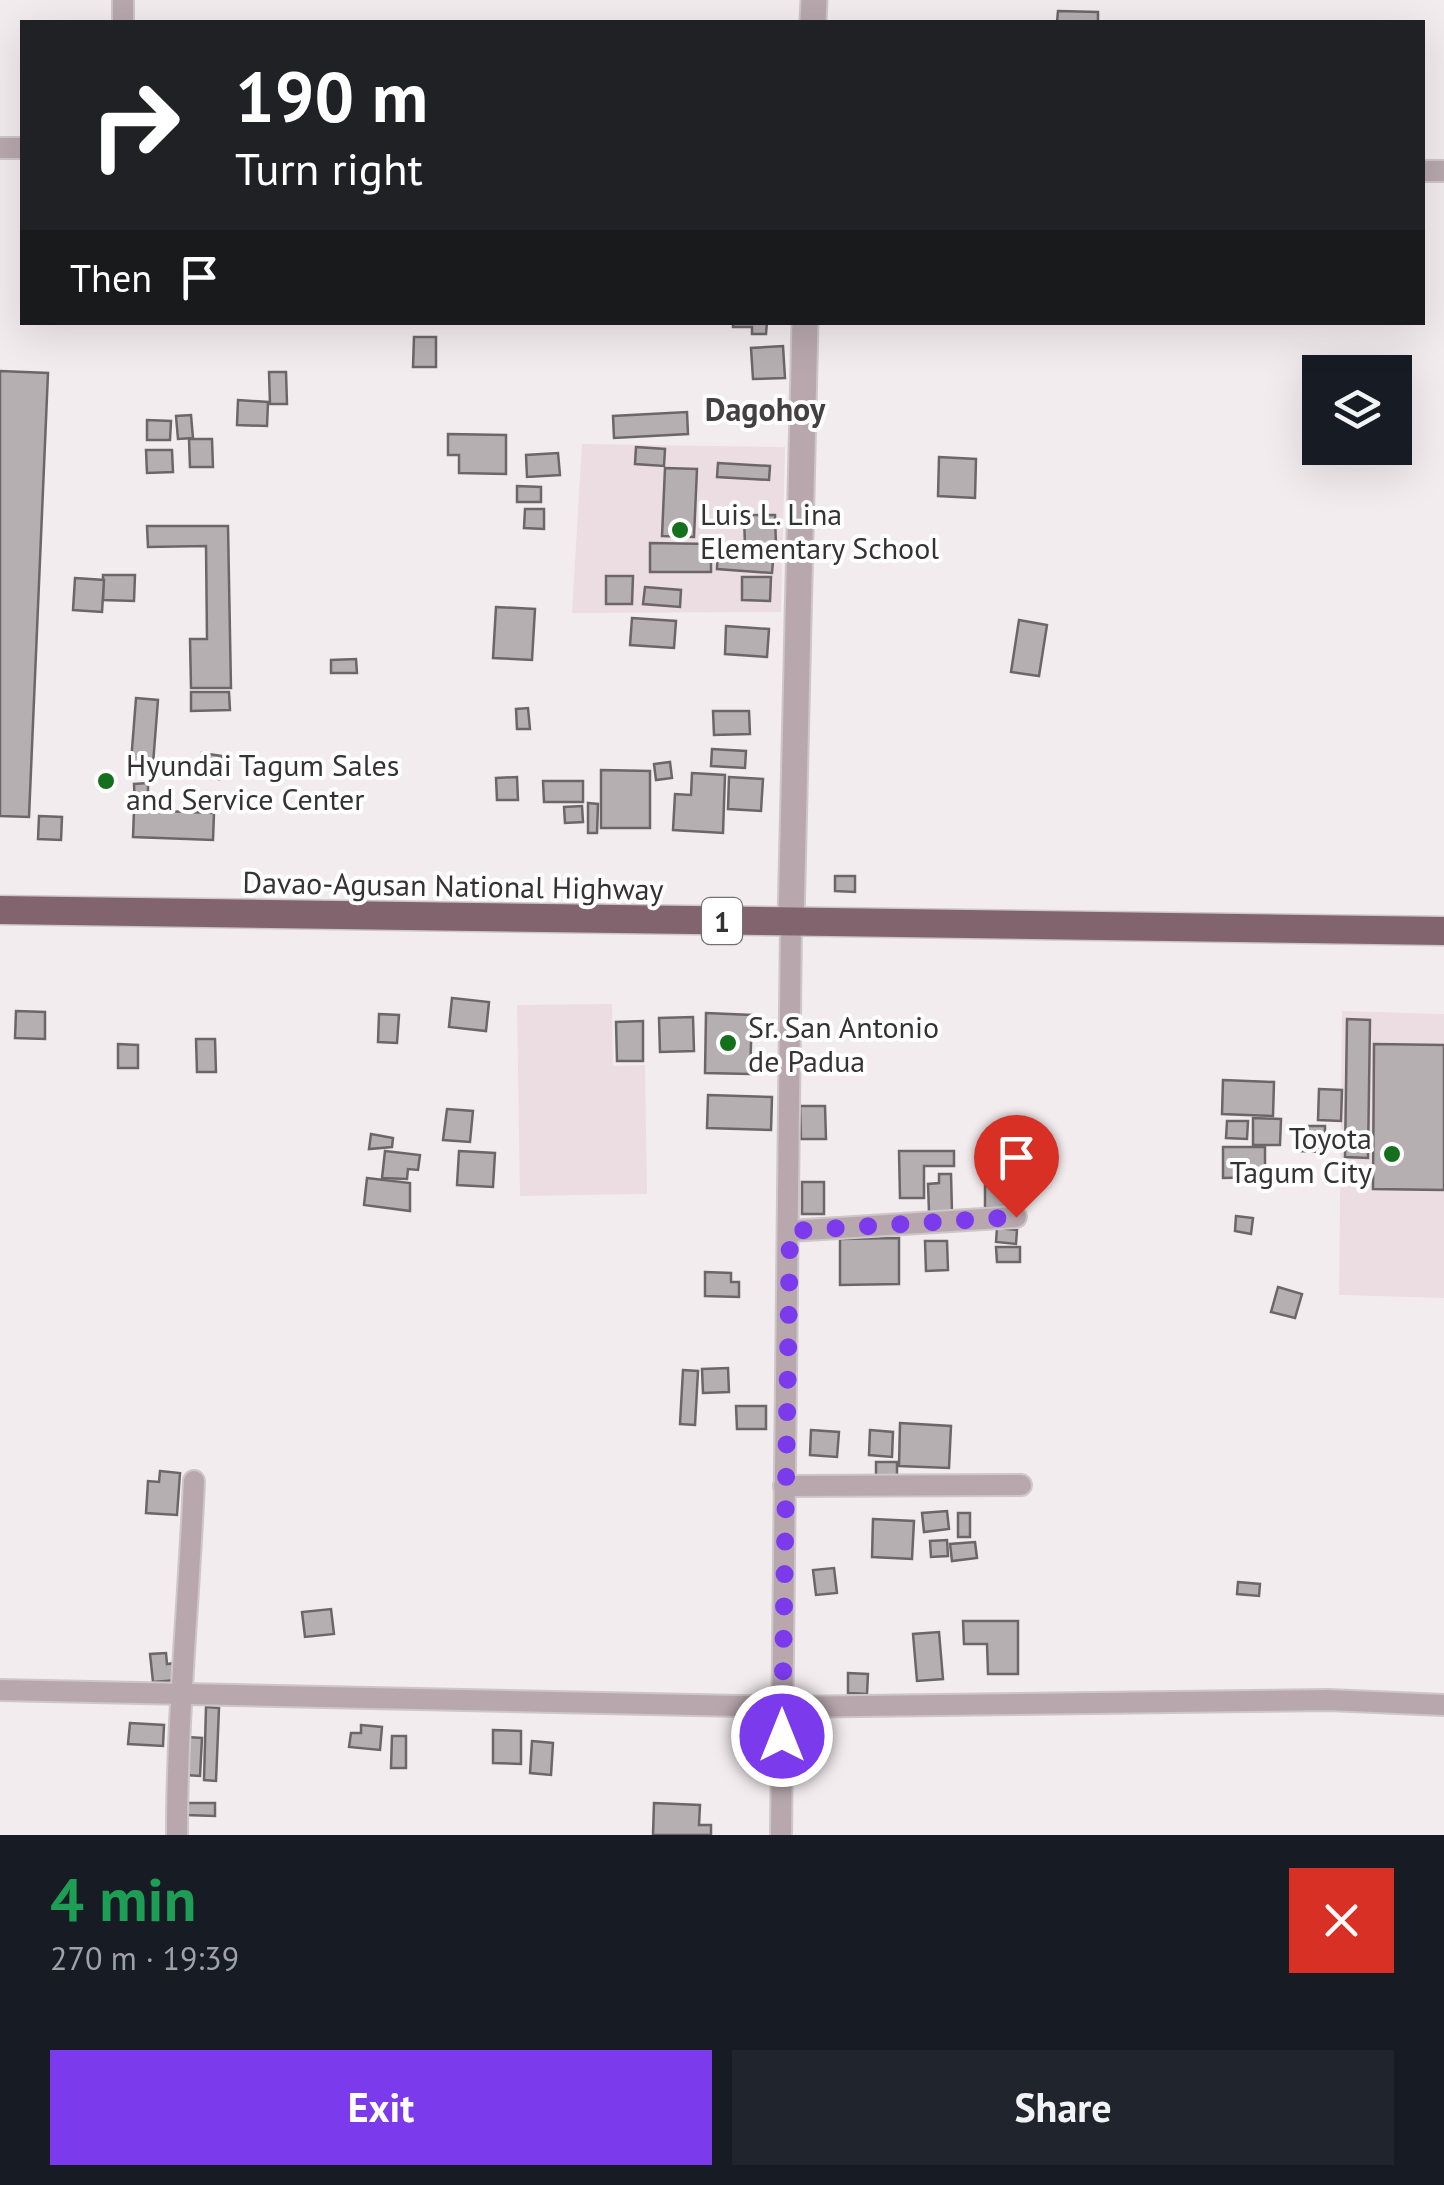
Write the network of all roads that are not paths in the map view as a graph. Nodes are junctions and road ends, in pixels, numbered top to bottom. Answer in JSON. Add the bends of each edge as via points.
{"nodes":[{"id":1,"x":805,"y":325,"type":"edge"},
{"id":2,"x":0,"y":910,"type":"edge"},
{"id":3,"x":790,"y":922,"type":"junction"},
{"id":4,"x":1444,"y":932,"type":"edge"},
{"id":5,"x":1016,"y":1217,"type":"dead end"},
{"id":6,"x":790,"y":1231,"type":"junction"},
{"id":7,"x":194,"y":1482,"type":"dead end"},
{"id":8,"x":1021,"y":1485,"type":"dead end"},
{"id":9,"x":784,"y":1486,"type":"junction"},
{"id":10,"x":0,"y":1690,"type":"edge"},
{"id":11,"x":184,"y":1693,"type":"junction"},
{"id":12,"x":1444,"y":1705,"type":"edge"},
{"id":13,"x":782,"y":1707,"type":"junction"},
{"id":14,"x":177,"y":1835,"type":"edge"},
{"id":15,"x":781,"y":1835,"type":"edge"}],
"edges":[{"from":1,"to":3,"type":"street"},
{"from":2,"to":3,"type":"highway","name":"Davao-Agusan National Highway","number":"1"},
{"from":3,"to":4,"type":"highway","name":"Davao-Agusan National Highway","number":"1"},
{"from":3,"to":6,"type":"street"},
{"from":5,"to":6,"type":"street"},
{"from":6,"to":9,"type":"street"},
{"from":7,"to":11,"type":"street"},
{"from":8,"to":9,"type":"street"},
{"from":9,"to":13,"type":"street"},
{"from":10,"to":11,"type":"street"},
{"from":11,"to":13,"type":"street"},
{"from":11,"to":14,"type":"street","via":[[176,1742]]},
{"from":12,"to":13,"type":"street","via":[[1328,1700]]},
{"from":13,"to":15,"type":"street"}]}
